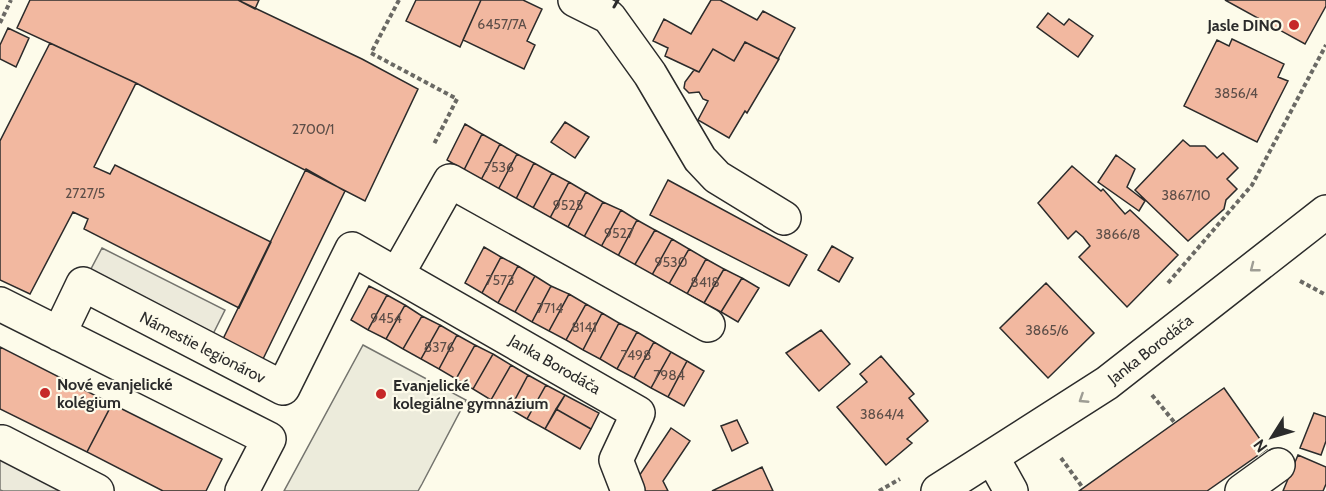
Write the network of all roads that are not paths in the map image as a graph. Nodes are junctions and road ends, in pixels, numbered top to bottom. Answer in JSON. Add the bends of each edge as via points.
{"nodes":[{"id":1,"x":575,"y":0,"type":"edge"},
{"id":2,"x":1326,"y":212,"type":"edge"},
{"id":3,"x":784,"y":218,"type":"dead end"},
{"id":4,"x":1313,"y":239,"type":"edge"},
{"id":5,"x":398,"y":273,"type":"junction"},
{"id":6,"x":0,"y":304,"type":"edge"},
{"id":7,"x":708,"y":325,"type":"dead end"},
{"id":8,"x":59,"y":334,"type":"junction"},
{"id":9,"x":2,"y":442,"type":"dead end"},
{"id":10,"x":992,"y":457,"type":"junction"},
{"id":11,"x":1278,"y":465,"type":"dead end"},
{"id":12,"x":97,"y":491,"type":"edge"},
{"id":13,"x":242,"y":491,"type":"edge"},
{"id":14,"x":628,"y":491,"type":"edge"},
{"id":15,"x":938,"y":491,"type":"edge"},
{"id":16,"x":1011,"y":491,"type":"edge"},
{"id":17,"x":1242,"y":491,"type":"edge"}],
"edges":[{"from":1,"to":3,"type":"street","via":[[609,18],[650,74],[700,159],[717,177]]},
{"from":2,"to":4,"type":"street","name":"Janka Borodáča"},
{"from":4,"to":10,"type":"street","name":"Janka Borodáča","one_way":true,"via":[[1107,383]]},
{"from":5,"to":7,"type":"street","via":[[450,181]]},
{"from":5,"to":8,"type":"street","name":"Námestie legionárov","via":[[352,249],[283,388],[83,284]]},
{"from":5,"to":14,"type":"street","name":"Janka Borodáča","via":[[638,412],[616,460]]},
{"from":6,"to":8,"type":"street"},
{"from":8,"to":13,"type":"street","via":[[269,439]]},
{"from":9,"to":12,"type":"street"},
{"from":10,"to":15,"type":"street","name":"Janka Borodáča"},
{"from":10,"to":16,"type":"street"},
{"from":11,"to":17,"type":"street"}]}
